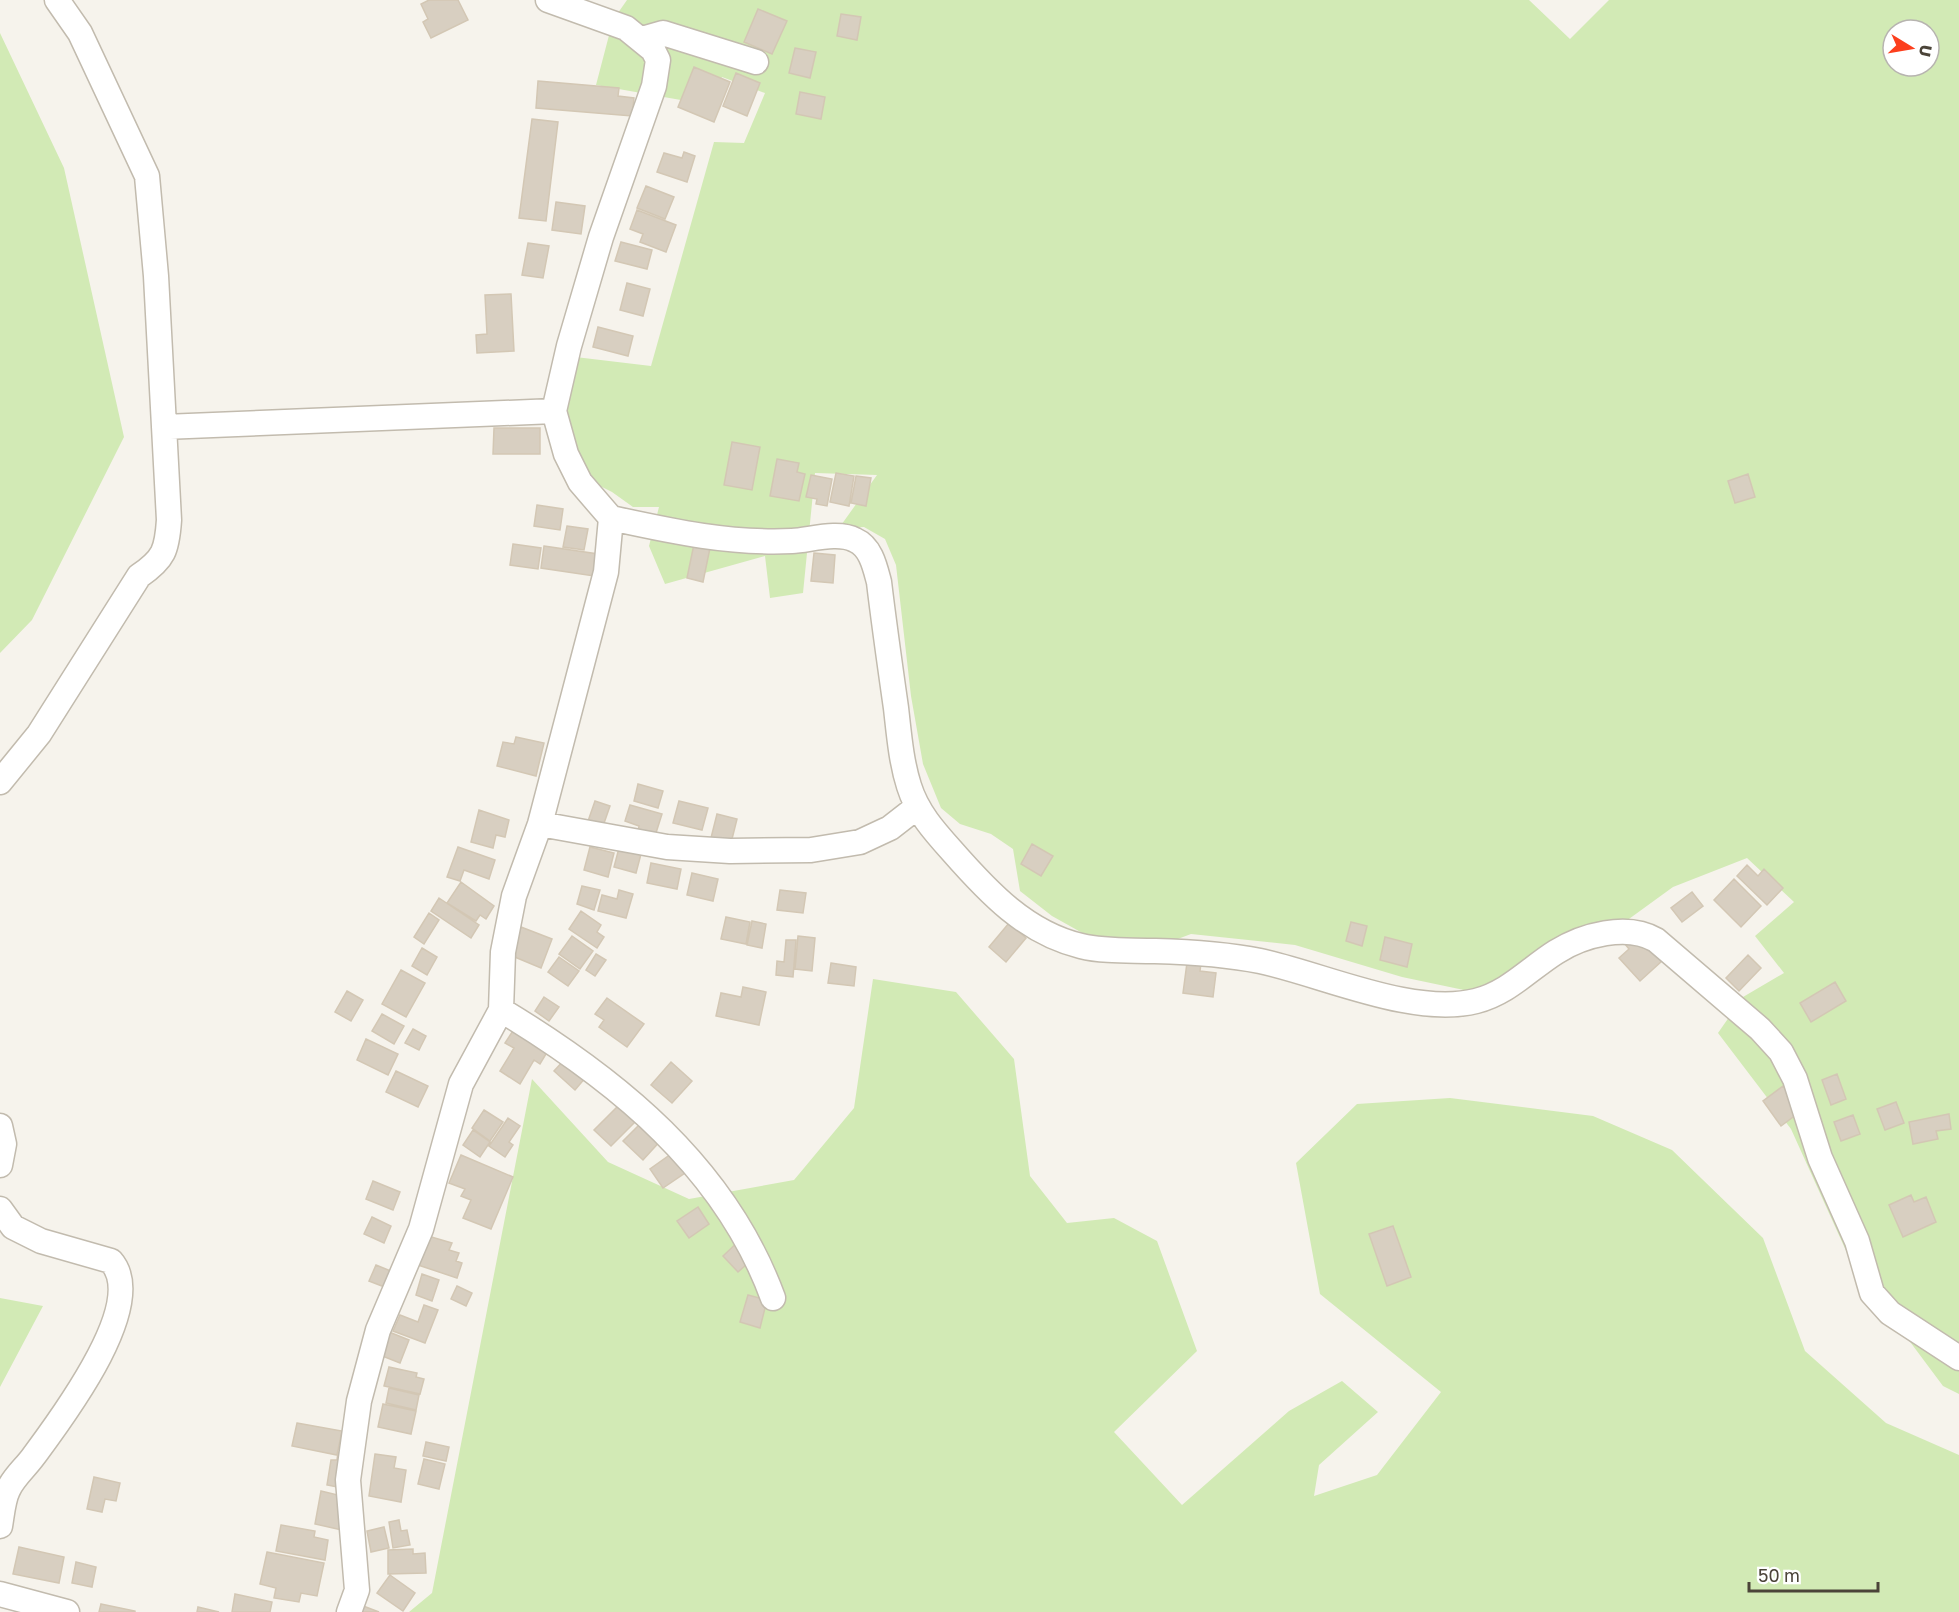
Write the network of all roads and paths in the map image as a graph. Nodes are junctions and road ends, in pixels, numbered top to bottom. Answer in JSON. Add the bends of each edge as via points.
{"nodes":[{"id":1,"x":57,"y":0,"type":"edge"},
{"id":2,"x":548,"y":0,"type":"edge"},
{"id":3,"x":642,"y":39,"type":"junction"},
{"id":4,"x":756,"y":62,"type":"dead end"},
{"id":5,"x":554,"y":411,"type":"junction"},
{"id":6,"x":164,"y":427,"type":"junction"},
{"id":7,"x":611,"y":518,"type":"junction"},
{"id":8,"x":0,"y":782,"type":"edge"},
{"id":9,"x":917,"y":807,"type":"junction"},
{"id":10,"x":540,"y":824,"type":"junction"},
{"id":11,"x":501,"y":1010,"type":"junction"},
{"id":12,"x":0,"y":1126,"type":"edge"},
{"id":13,"x":0,"y":1165,"type":"edge"},
{"id":14,"x":0,"y":1209,"type":"edge"},
{"id":15,"x":773,"y":1298,"type":"dead end"},
{"id":16,"x":1959,"y":1358,"type":"edge"},
{"id":17,"x":0,"y":1526,"type":"edge"},
{"id":18,"x":0,"y":1594,"type":"edge"},
{"id":19,"x":68,"y":1612,"type":"edge"},
{"id":20,"x":349,"y":1612,"type":"edge"}],
"edges":[{"from":1,"to":6,"type":"street","via":[[80,33],[147,176]]},
{"from":2,"to":3,"type":"street","via":[[626,28]]},
{"from":3,"to":4,"type":"street","via":[[663,33]]},
{"from":3,"to":5,"type":"street","via":[[658,60],[654,86],[601,237]]},
{"from":5,"to":6,"type":"street"},
{"from":5,"to":7,"type":"street","via":[[566,454],[580,482]]},
{"from":6,"to":8,"type":"street","via":[[167,544],[158,563],[139,576],[39,734]]},
{"from":7,"to":9,"type":"street","via":[[720,539],[842,537],[855,539],[865,547],[879,582],[902,754]]},
{"from":7,"to":10,"type":"street","via":[[606,572]]},
{"from":9,"to":10,"type":"street","via":[[890,828],[860,842],[812,850],[667,847]]},
{"from":9,"to":16,"type":"street","via":[[982,885],[1011,911],[1035,928],[1082,946],[1251,959],[1386,996],[1449,1004],[1493,996],[1559,950],[1580,942],[1630,930],[1644,933],[1760,1029],[1781,1052],[1795,1079],[1820,1158],[1857,1241],[1872,1293],[1890,1313]]},
{"from":10,"to":11,"type":"street","via":[[512,907],[503,952]]},
{"from":11,"to":15,"type":"street","via":[[558,1045],[672,1138],[741,1229],[759,1259]]},
{"from":11,"to":20,"type":"street","via":[[460,1084],[421,1229],[378,1330],[359,1401],[348,1480],[357,1590]]},
{"from":12,"to":13,"type":"street","via":[[4,1144]]},
{"from":14,"to":17,"type":"street","via":[[14,1227],[41,1241],[111,1261],[122,1282],[121,1304],[109,1340],[58,1422],[8,1490]]},
{"from":18,"to":19,"type":"street"}]}
